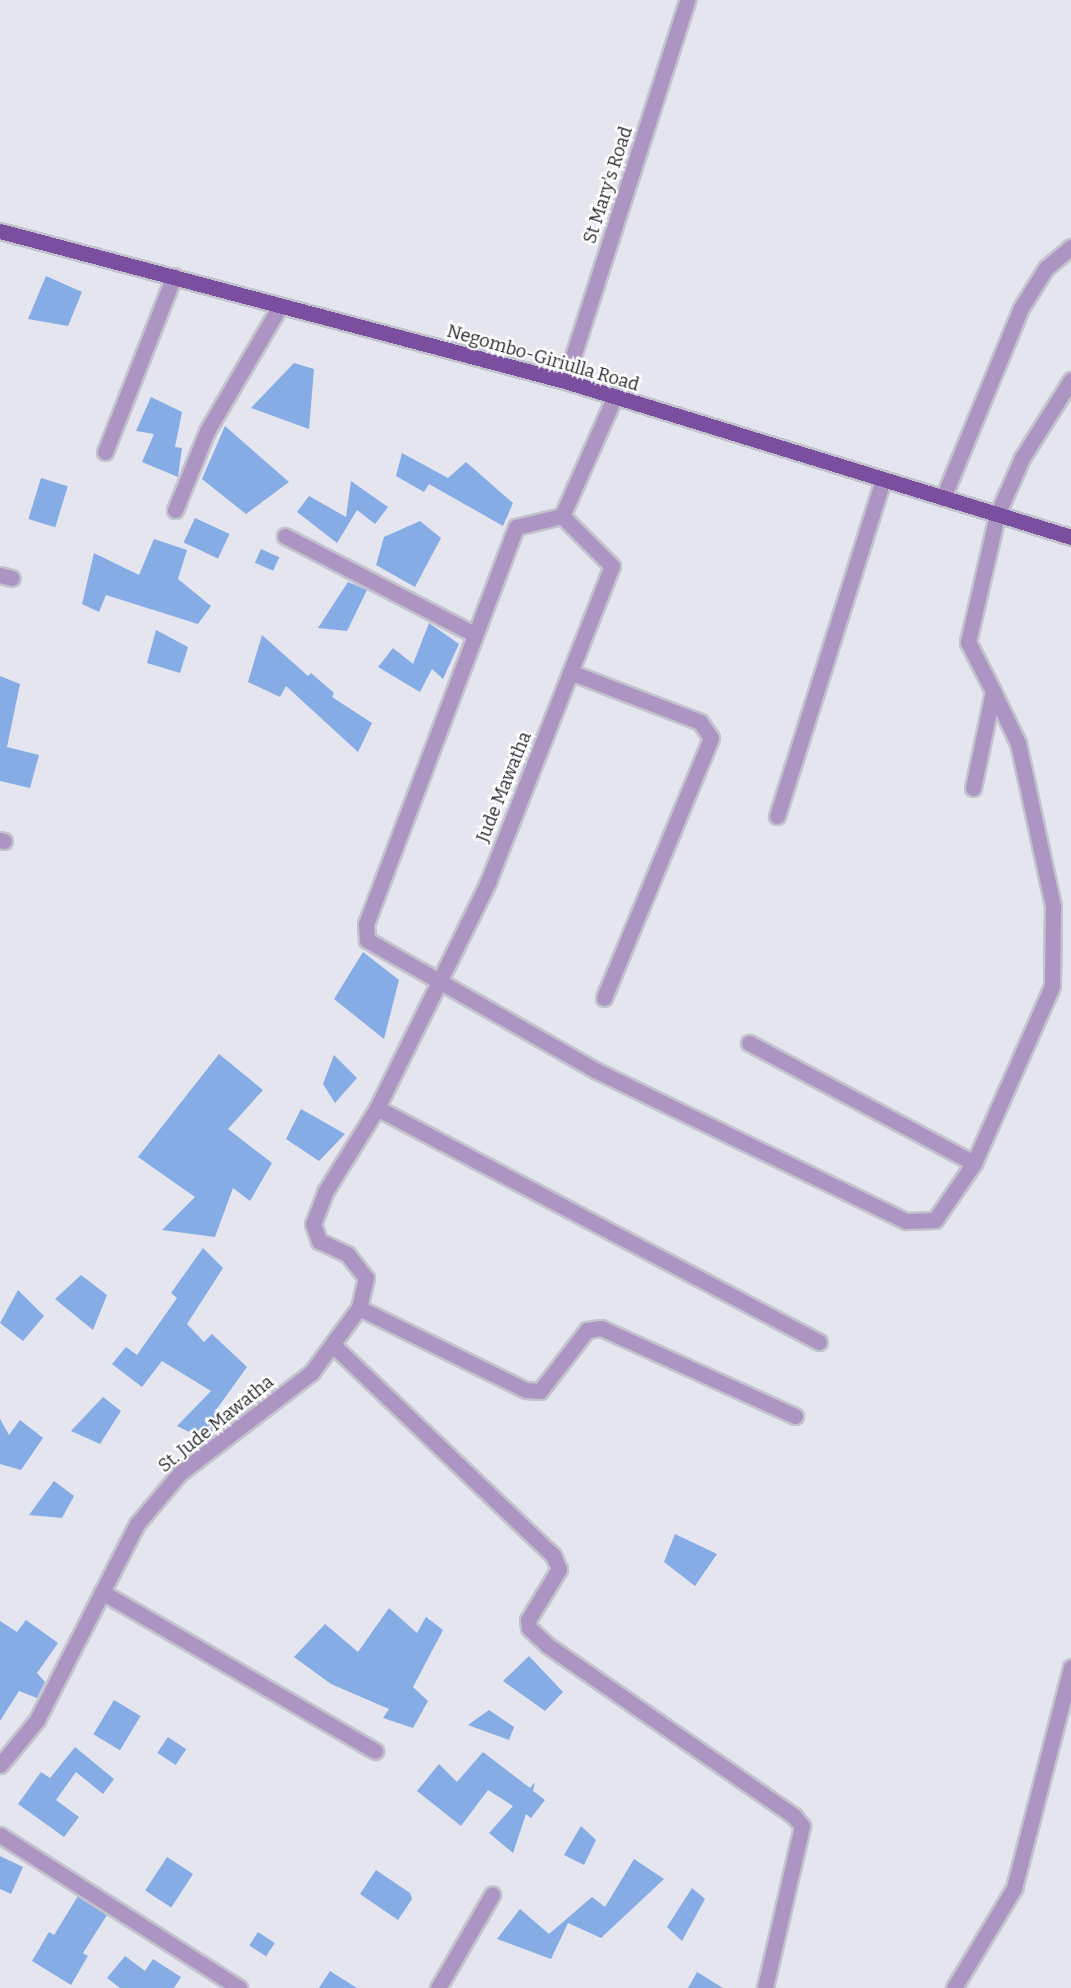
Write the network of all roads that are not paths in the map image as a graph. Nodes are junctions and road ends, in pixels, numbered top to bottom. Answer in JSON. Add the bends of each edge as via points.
{"nodes":[{"id":1,"x":687,"y":0,"type":"edge"},
{"id":2,"x":0,"y":231,"type":"edge"},
{"id":3,"x":1071,"y":247,"type":"edge"},
{"id":4,"x":174,"y":276,"type":"junction"},
{"id":5,"x":280,"y":306,"type":"junction"},
{"id":6,"x":1071,"y":380,"type":"edge"},
{"id":7,"x":565,"y":381,"type":"junction"},
{"id":8,"x":614,"y":398,"type":"junction"},
{"id":9,"x":105,"y":452,"type":"dead end"},
{"id":10,"x":883,"y":480,"type":"junction"},
{"id":11,"x":943,"y":498,"type":"junction"},
{"id":12,"x":175,"y":510,"type":"dead end"},
{"id":13,"x":997,"y":515,"type":"junction"},
{"id":14,"x":562,"y":516,"type":"junction"},
{"id":15,"x":285,"y":536,"type":"dead end"},
{"id":16,"x":1071,"y":537,"type":"edge"},
{"id":17,"x":474,"y":634,"type":"junction"},
{"id":18,"x":570,"y":672,"type":"junction"},
{"id":19,"x":993,"y":691,"type":"junction"},
{"id":20,"x":973,"y":788,"type":"dead end"},
{"id":21,"x":777,"y":816,"type":"dead end"},
{"id":22,"x":442,"y":980,"type":"junction"},
{"id":23,"x":604,"y":998,"type":"dead end"},
{"id":24,"x":749,"y":1043,"type":"dead end"},
{"id":25,"x":377,"y":1108,"type":"junction"},
{"id":26,"x":974,"y":1163,"type":"junction"},
{"id":27,"x":325,"y":1192,"type":"joint"},
{"id":28,"x":358,"y":1308,"type":"junction"},
{"id":29,"x":819,"y":1342,"type":"dead end"},
{"id":30,"x":334,"y":1346,"type":"junction"},
{"id":31,"x":795,"y":1416,"type":"dead end"},
{"id":32,"x":102,"y":1592,"type":"junction"},
{"id":33,"x":1071,"y":1667,"type":"edge"},
{"id":34,"x":375,"y":1751,"type":"dead end"},
{"id":35,"x":0,"y":1765,"type":"edge"},
{"id":36,"x":0,"y":1835,"type":"edge"},
{"id":37,"x":492,"y":1895,"type":"dead end"},
{"id":38,"x":239,"y":1988,"type":"edge"},
{"id":39,"x":438,"y":1988,"type":"edge"},
{"id":40,"x":765,"y":1988,"type":"edge"},
{"id":41,"x":954,"y":1988,"type":"edge"}],
"edges":[{"from":1,"to":7,"type":"street","name":"St Mary's Road"},
{"from":2,"to":4,"type":"main road","name":"Negombo-Giriulla Road"},
{"from":3,"to":11,"type":"street","via":[[1046,268],[1021,308]]},
{"from":4,"to":5,"type":"main road","name":"Negombo-Giriulla Road"},
{"from":4,"to":9,"type":"street"},
{"from":5,"to":7,"type":"main road","name":"Negombo-Giriulla Road"},
{"from":5,"to":12,"type":"street","via":[[207,431]]},
{"from":6,"to":13,"type":"street","via":[[1022,458]]},
{"from":7,"to":8,"type":"main road","name":"Negombo-Giriulla Road"},
{"from":8,"to":10,"type":"main road","name":"Negombo-Giriulla Road"},
{"from":8,"to":14,"type":"street"},
{"from":10,"to":11,"type":"main road","name":"Negombo-Giriulla Road"},
{"from":10,"to":21,"type":"street"},
{"from":11,"to":13,"type":"main road","name":"Negombo-Giriulla Road"},
{"from":13,"to":16,"type":"main road","name":"Negombo-Giriulla Road"},
{"from":13,"to":19,"type":"street","via":[[968,642]]},
{"from":14,"to":17,"type":"street","via":[[516,527]]},
{"from":14,"to":18,"type":"street","name":"Jude Mawatha","via":[[612,566]]},
{"from":15,"to":17,"type":"street"},
{"from":17,"to":22,"type":"street","via":[[366,924],[367,940]]},
{"from":18,"to":22,"type":"street","name":"Jude Mawatha","via":[[488,882]]},
{"from":18,"to":23,"type":"street","via":[[700,722],[711,738]]},
{"from":19,"to":20,"type":"street"},
{"from":19,"to":26,"type":"street","via":[[1018,743],[1053,906],[1052,986]]},
{"from":22,"to":25,"type":"street","name":"Jude Mawatha"},
{"from":22,"to":26,"type":"street","via":[[595,1070],[906,1221],[935,1220]]},
{"from":24,"to":26,"type":"street"},
{"from":25,"to":27,"type":"street","name":"Jude Mawatha"},
{"from":25,"to":29,"type":"street"},
{"from":27,"to":28,"type":"street","name":"St. Jude Mawatha","via":[[313,1224],[320,1241],[347,1254],[366,1278]]},
{"from":28,"to":30,"type":"street","name":"St. Jude Mawatha"},
{"from":28,"to":31,"type":"street","via":[[526,1390],[540,1391],[587,1330],[600,1328]]},
{"from":30,"to":32,"type":"street","name":"St. Jude Mawatha","via":[[311,1373],[180,1473],[137,1524]]},
{"from":30,"to":40,"type":"street","via":[[553,1555],[559,1569],[528,1620],[529,1628],[547,1645],[794,1816],[802,1826]]},
{"from":32,"to":34,"type":"street"},
{"from":32,"to":35,"type":"street","name":"St. Jude Mawatha","via":[[37,1720]]},
{"from":33,"to":41,"type":"street","via":[[1014,1888]]},
{"from":36,"to":38,"type":"street"},
{"from":37,"to":39,"type":"street"}]}
